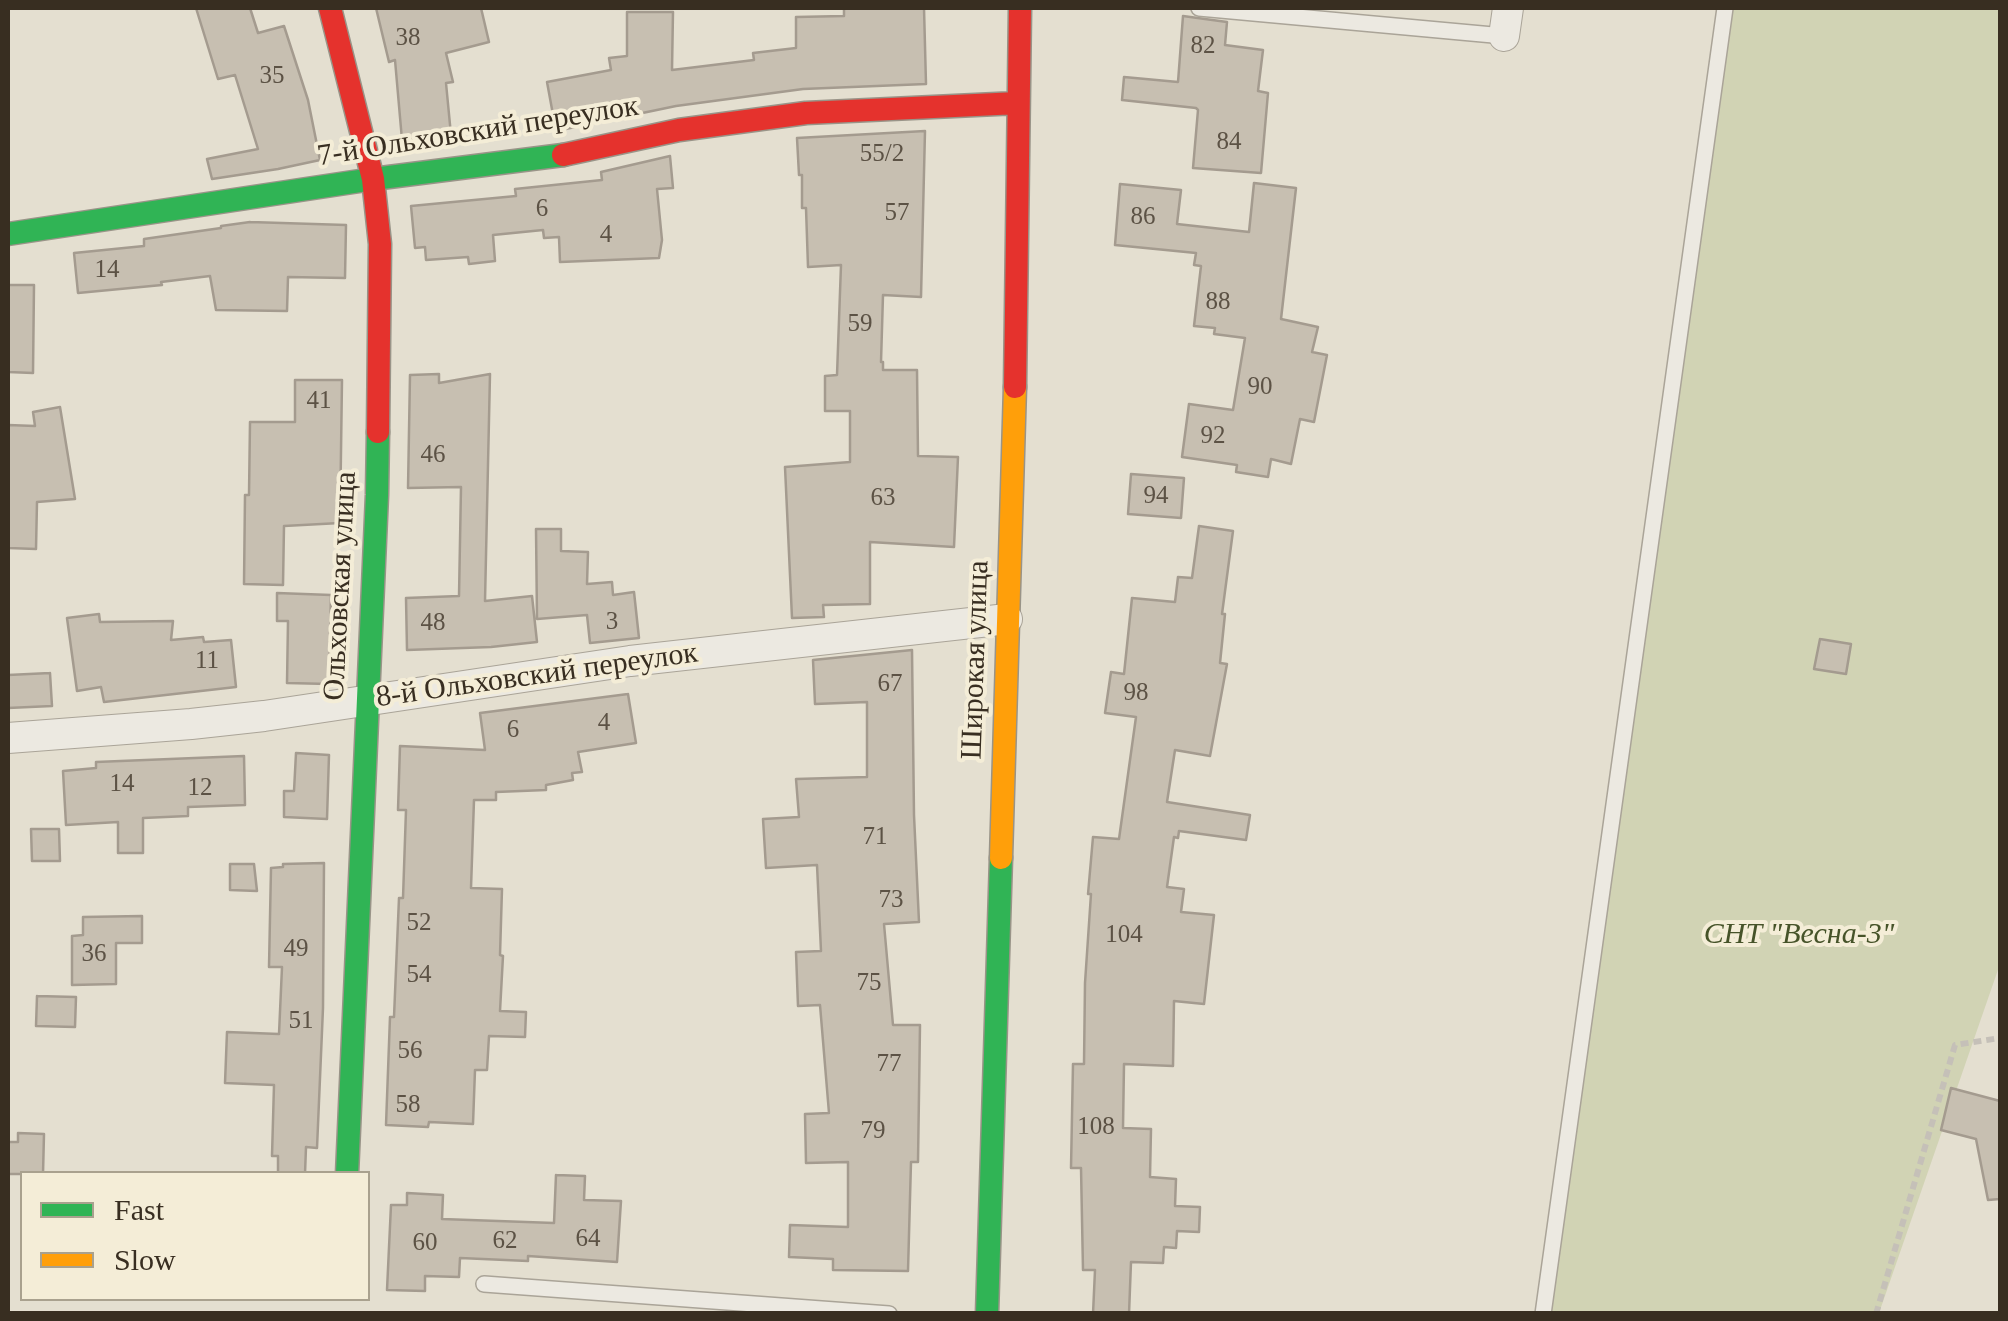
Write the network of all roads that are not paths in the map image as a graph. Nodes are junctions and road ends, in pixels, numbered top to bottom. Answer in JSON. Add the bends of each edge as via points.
{"nodes":[{"id":1,"x":330,"y":8,"type":"edge"},
{"id":2,"x":1020,"y":8,"type":"edge"},
{"id":3,"x":1199,"y":8,"type":"edge"},
{"id":4,"x":1725,"y":8,"type":"edge"},
{"id":5,"x":1506,"y":22,"type":"edge"},
{"id":6,"x":1018,"y":102,"type":"junction"},
{"id":7,"x":374,"y":179,"type":"junction"},
{"id":8,"x":8,"y":234,"type":"edge"},
{"id":9,"x":1007,"y":619,"type":"junction"},
{"id":10,"x":366,"y":699,"type":"junction"},
{"id":11,"x":8,"y":738,"type":"edge"},
{"id":12,"x":347,"y":1171,"type":"edge"},
{"id":13,"x":484,"y":1284,"type":"dead end"},
{"id":14,"x":890,"y":1314,"type":"edge"},
{"id":15,"x":987,"y":1314,"type":"edge"},
{"id":16,"x":1544,"y":1314,"type":"edge"}],
"edges":[{"from":1,"to":7,"type":"street","name":"Ольховская улица"},
{"from":2,"to":6,"type":"street","name":"Широкая улица"},
{"from":3,"to":5,"type":"lane"},
{"from":4,"to":16,"type":"lane"},
{"from":6,"to":7,"type":"street","name":"7-й Ольховский переулок","via":[[806,113]]},
{"from":6,"to":9,"type":"street","name":"Широкая улица"},
{"from":7,"to":8,"type":"street","name":"7-й Ольховский переулок"},
{"from":7,"to":10,"type":"street","name":"Ольховская улица","via":[[380,244],[377,495]]},
{"from":9,"to":10,"type":"street","name":"8-й Ольховский переулок","via":[[630,661]]},
{"from":9,"to":15,"type":"street","name":"Широкая улица"},
{"from":10,"to":11,"type":"street","name":"8-й Ольховский переулок","via":[[209,722]]},
{"from":10,"to":12,"type":"street","name":"Ольховская улица"},
{"from":13,"to":14,"type":"lane"}]}
